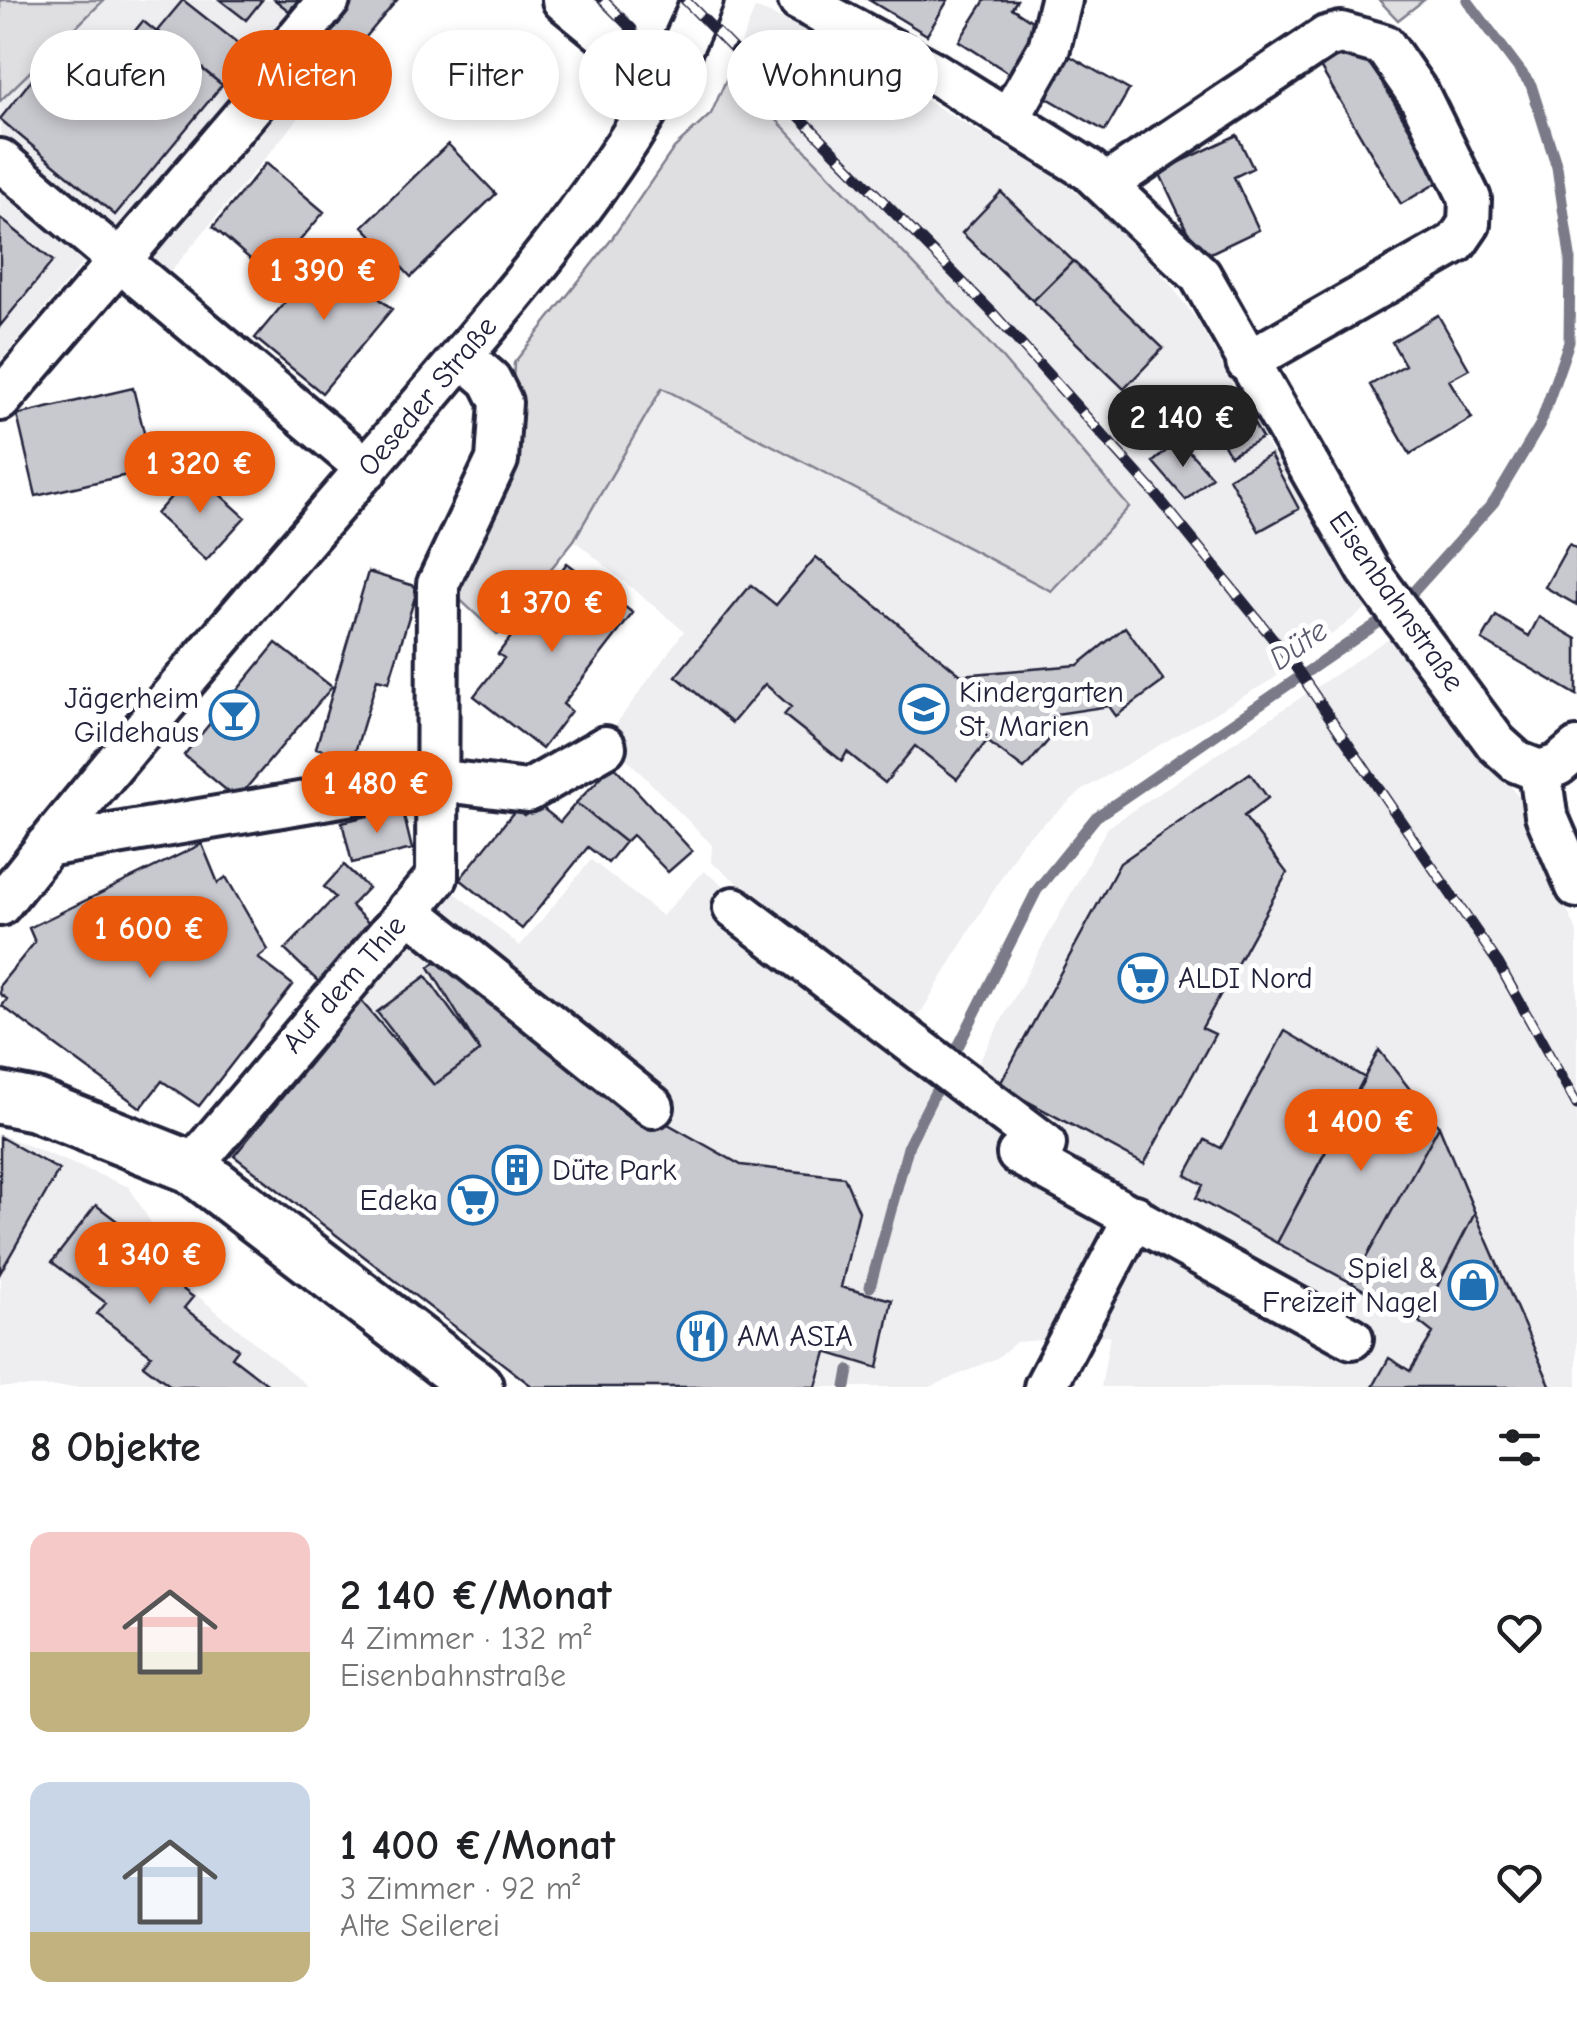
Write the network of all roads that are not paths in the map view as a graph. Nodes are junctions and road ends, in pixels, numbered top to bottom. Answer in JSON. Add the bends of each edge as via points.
{"nodes":[{"id":1,"x":328,"y":0,"type":"edge"},
{"id":2,"x":563,"y":0,"type":"edge"},
{"id":3,"x":702,"y":0,"type":"edge"},
{"id":4,"x":800,"y":0,"type":"edge"},
{"id":5,"x":1060,"y":0,"type":"edge"},
{"id":6,"x":600,"y":30,"type":"edge"},
{"id":7,"x":688,"y":30,"type":"edge"},
{"id":8,"x":640,"y":120,"type":"edge"},
{"id":9,"x":1008,"y":120,"type":"junction"},
{"id":10,"x":0,"y":160,"type":"edge"},
{"id":11,"x":1105,"y":185,"type":"junction"},
{"id":12,"x":120,"y":263,"type":"junction"},
{"id":13,"x":462,"y":356,"type":"junction"},
{"id":14,"x":1247,"y":362,"type":"junction"},
{"id":15,"x":0,"y":400,"type":"edge"},
{"id":16,"x":366,"y":469,"type":"junction"},
{"id":17,"x":606,"y":747,"type":"dead end"},
{"id":18,"x":1577,"y":750,"type":"edge"},
{"id":19,"x":1540,"y":771,"type":"junction"},
{"id":20,"x":435,"y":780,"type":"junction"},
{"id":21,"x":46,"y":846,"type":"junction"},
{"id":22,"x":1577,"y":887,"type":"edge"},
{"id":23,"x":0,"y":905,"type":"edge"},
{"id":24,"x":734,"y":908,"type":"dead end"},
{"id":25,"x":408,"y":910,"type":"junction"},
{"id":26,"x":0,"y":1098,"type":"edge"},
{"id":27,"x":652,"y":1107,"type":"dead end"},
{"id":28,"x":191,"y":1168,"type":"junction"},
{"id":29,"x":1135,"y":1216,"type":"junction"},
{"id":30,"x":1352,"y":1338,"type":"dead end"},
{"id":31,"x":478,"y":1387,"type":"edge"},
{"id":32,"x":1045,"y":1387,"type":"edge"}],
"edges":[{"from":1,"to":12,"type":"street","via":[[274,67],[270,85]]},
{"from":2,"to":6,"type":"street"},
{"from":3,"to":7,"type":"street","name":"Oeseder Straße"},
{"from":4,"to":9,"type":"street","name":"Eisenbahnstraße"},
{"from":5,"to":9,"type":"street","via":[[1048,48]]},
{"from":8,"to":13,"type":"street","name":"Oeseder Straße"},
{"from":9,"to":11,"type":"street","name":"Eisenbahnstraße"},
{"from":10,"to":12,"type":"street"},
{"from":11,"to":14,"type":"street","name":"Eisenbahnstraße","via":[[1200,275]]},
{"from":11,"to":14,"type":"street","via":[[1326,37],[1341,33],[1384,45],[1420,97],[1470,199],[1470,224],[1456,243]]},
{"from":12,"to":15,"type":"street"},
{"from":12,"to":16,"type":"street"},
{"from":13,"to":16,"type":"street","name":"Oeseder Straße"},
{"from":13,"to":20,"type":"street","name":"Auf dem Thie","via":[[490,380],[501,402],[498,460],[438,584]]},
{"from":14,"to":19,"type":"street","name":"Eisenbahnstraße","via":[[1368,570],[1496,743]]},
{"from":16,"to":21,"type":"street","name":"Oeseder Straße"},
{"from":17,"to":20,"type":"street","via":[[528,791]]},
{"from":18,"to":19,"type":"street"},
{"from":19,"to":22,"type":"street","via":[[1546,814]]},
{"from":20,"to":21,"type":"street"},
{"from":20,"to":25,"type":"street","name":"Auf dem Thie","via":[[437,877]]},
{"from":21,"to":23,"type":"street","name":"Oeseder Straße"},
{"from":24,"to":29,"type":"street","via":[[1045,1144],[1023,1157]]},
{"from":25,"to":27,"type":"street"},
{"from":25,"to":28,"type":"street","name":"Auf dem Thie"},
{"from":26,"to":28,"type":"main road","via":[[34,1105]]},
{"from":28,"to":31,"type":"main road"},
{"from":29,"to":30,"type":"street"},
{"from":29,"to":32,"type":"street"}]}
